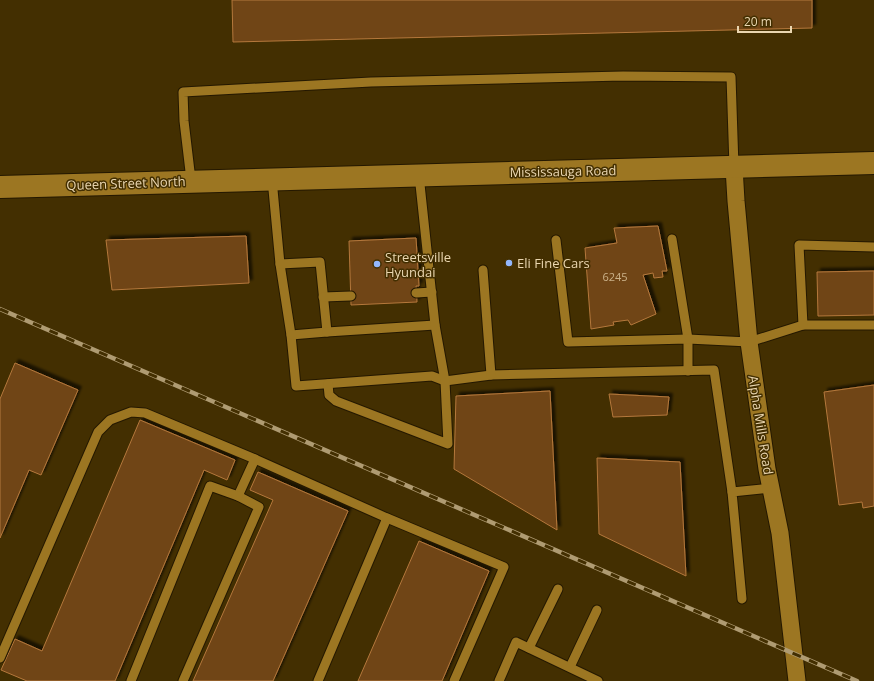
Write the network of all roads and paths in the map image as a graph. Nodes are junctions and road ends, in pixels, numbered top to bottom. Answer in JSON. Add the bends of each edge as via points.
{"nodes":[{"id":1,"x":874,"y":163,"type":"edge"},
{"id":2,"x":734,"y":167,"type":"junction"},
{"id":3,"x":419,"y":175,"type":"junction"},
{"id":4,"x":262,"y":179,"type":"junction"},
{"id":5,"x":191,"y":180,"type":"junction"},
{"id":6,"x":0,"y":186,"type":"edge"},
{"id":7,"x":672,"y":239,"type":"dead end"},
{"id":8,"x":556,"y":240,"type":"dead end"},
{"id":9,"x":874,"y":247,"type":"edge"},
{"id":10,"x":280,"y":264,"type":"junction"},
{"id":11,"x":483,"y":270,"type":"dead end"},
{"id":12,"x":416,"y":292,"type":"dead end"},
{"id":13,"x":432,"y":292,"type":"junction"},
{"id":14,"x":351,"y":296,"type":"dead end"},
{"id":15,"x":323,"y":297,"type":"junction"},
{"id":16,"x":435,"y":325,"type":"junction"},
{"id":17,"x":803,"y":325,"type":"junction"},
{"id":18,"x":874,"y":325,"type":"edge"},
{"id":19,"x":327,"y":332,"type":"junction"},
{"id":20,"x":291,"y":335,"type":"junction"},
{"id":21,"x":688,"y":339,"type":"junction"},
{"id":22,"x":749,"y":342,"type":"junction"},
{"id":23,"x":688,"y":371,"type":"junction"},
{"id":24,"x":491,"y":375,"type":"junction"},
{"id":25,"x":445,"y":381,"type":"junction"},
{"id":26,"x":328,"y":384,"type":"junction"},
{"id":27,"x":255,"y":459,"type":"junction"},
{"id":28,"x":771,"y":488,"type":"junction"},
{"id":29,"x":732,"y":492,"type":"junction"},
{"id":30,"x":238,"y":496,"type":"junction"},
{"id":31,"x":387,"y":518,"type":"junction"},
{"id":32,"x":558,"y":588,"type":"dead end"},
{"id":33,"x":742,"y":599,"type":"dead end"},
{"id":34,"x":597,"y":610,"type":"dead end"},
{"id":35,"x":529,"y":648,"type":"junction"},
{"id":36,"x":0,"y":658,"type":"edge"},
{"id":37,"x":570,"y":667,"type":"junction"},
{"id":38,"x":131,"y":681,"type":"edge"},
{"id":39,"x":183,"y":681,"type":"edge"},
{"id":40,"x":318,"y":681,"type":"edge"},
{"id":41,"x":454,"y":681,"type":"edge"},
{"id":42,"x":499,"y":681,"type":"edge"},
{"id":43,"x":598,"y":681,"type":"edge"},
{"id":44,"x":797,"y":681,"type":"edge"}],
"edges":[{"from":1,"to":2,"type":"main road","name":"Mississauga Road"},
{"from":2,"to":3,"type":"main road","name":"Mississauga Road"},
{"from":2,"to":5,"type":"lane","via":[[731,77],[623,76],[371,82],[183,92]]},
{"from":2,"to":22,"type":"street","name":"Alpha Mills Road"},
{"from":3,"to":4,"type":"main road","name":"Mississauga Road"},
{"from":3,"to":13,"type":"lane"},
{"from":4,"to":5,"type":"main road","name":"Queen Street North"},
{"from":4,"to":10,"type":"lane"},
{"from":5,"to":6,"type":"main road","name":"Queen Street North"},
{"from":7,"to":21,"type":"lane"},
{"from":8,"to":21,"type":"lane","via":[[568,342]]},
{"from":9,"to":17,"type":"lane","via":[[799,245]]},
{"from":10,"to":15,"type":"lane","via":[[320,262]]},
{"from":10,"to":20,"type":"lane"},
{"from":11,"to":24,"type":"lane"},
{"from":12,"to":13,"type":"lane"},
{"from":13,"to":16,"type":"lane"},
{"from":14,"to":15,"type":"lane"},
{"from":15,"to":19,"type":"lane"},
{"from":16,"to":19,"type":"lane"},
{"from":16,"to":25,"type":"lane"},
{"from":17,"to":18,"type":"lane"},
{"from":17,"to":22,"type":"lane"},
{"from":19,"to":20,"type":"lane"},
{"from":20,"to":26,"type":"lane","via":[[296,386]]},
{"from":21,"to":22,"type":"lane"},
{"from":21,"to":23,"type":"lane"},
{"from":22,"to":28,"type":"street","name":"Alpha Mills Road"},
{"from":23,"to":24,"type":"lane"},
{"from":23,"to":29,"type":"lane","via":[[714,370]]},
{"from":24,"to":25,"type":"lane"},
{"from":25,"to":26,"type":"lane","via":[[432,376]]},
{"from":25,"to":26,"type":"lane","via":[[448,444],[336,401],[330,394]]},
{"from":27,"to":30,"type":"lane"},
{"from":27,"to":31,"type":"lane"},
{"from":27,"to":36,"type":"lane","via":[[145,413],[131,412],[110,420],[98,432]]},
{"from":28,"to":29,"type":"lane"},
{"from":28,"to":44,"type":"street","name":"Alpha Mills Road","via":[[780,532]]},
{"from":29,"to":33,"type":"lane"},
{"from":30,"to":38,"type":"lane","via":[[210,486]]},
{"from":30,"to":39,"type":"lane","via":[[259,507]]},
{"from":31,"to":40,"type":"lane"},
{"from":31,"to":41,"type":"lane","via":[[504,567]]},
{"from":32,"to":35,"type":"lane"},
{"from":34,"to":37,"type":"lane"},
{"from":35,"to":37,"type":"lane"},
{"from":35,"to":42,"type":"lane","via":[[516,642]]},
{"from":37,"to":43,"type":"lane"}]}
